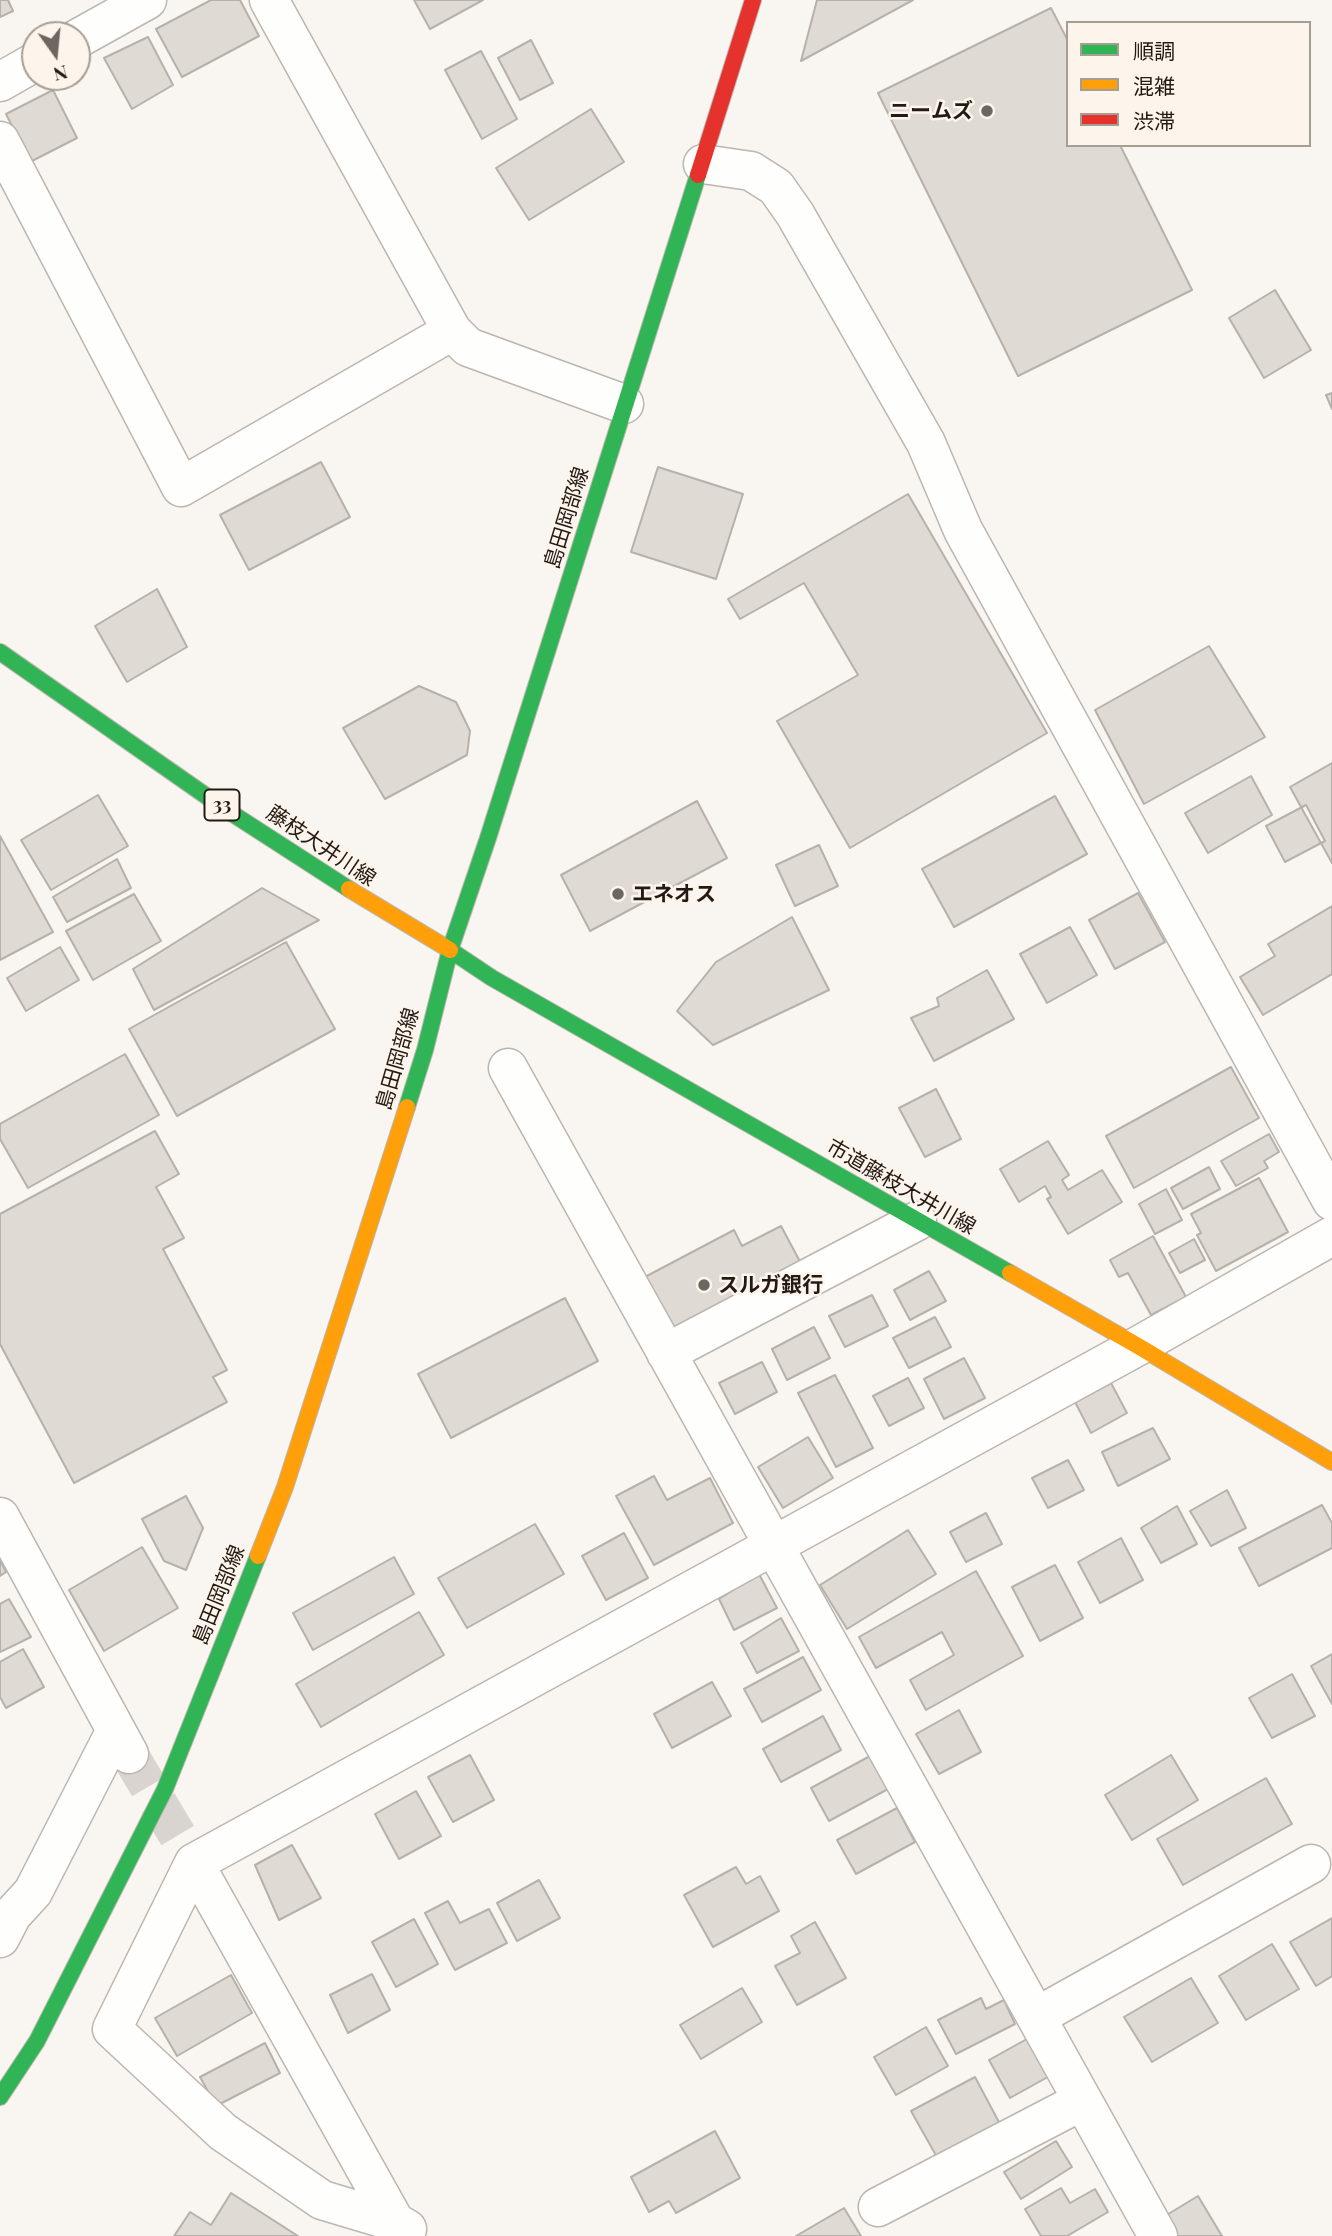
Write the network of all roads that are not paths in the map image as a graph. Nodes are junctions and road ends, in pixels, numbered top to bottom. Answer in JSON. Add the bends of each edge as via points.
{"nodes":[{"id":1,"x":147,"y":0,"type":"edge"},
{"id":2,"x":269,"y":0,"type":"edge"},
{"id":3,"x":753,"y":0,"type":"edge"},
{"id":4,"x":91,"y":31,"type":"edge"},
{"id":5,"x":21,"y":70,"type":"edge"},
{"id":6,"x":0,"y":82,"type":"edge"},
{"id":7,"x":0,"y":141,"type":"edge"},
{"id":8,"x":703,"y":164,"type":"junction"},
{"id":9,"x":452,"y":331,"type":"junction"},
{"id":10,"x":624,"y":404,"type":"junction"},
{"id":11,"x":0,"y":652,"type":"edge"},
{"id":12,"x":450,"y":950,"type":"junction"},
{"id":13,"x":508,"y":1068,"type":"dead end"},
{"id":14,"x":1332,"y":1201,"type":"edge"},
{"id":15,"x":917,"y":1220,"type":"junction"},
{"id":16,"x":1332,"y":1236,"type":"edge"},
{"id":17,"x":1138,"y":1346,"type":"junction"},
{"id":18,"x":666,"y":1353,"type":"junction"},
{"id":19,"x":1332,"y":1462,"type":"edge"},
{"id":20,"x":0,"y":1517,"type":"edge"},
{"id":21,"x":774,"y":1546,"type":"junction"},
{"id":22,"x":194,"y":1863,"type":"junction"},
{"id":23,"x":1311,"y":1864,"type":"dead end"},
{"id":24,"x":0,"y":1938,"type":"edge"},
{"id":25,"x":1036,"y":2017,"type":"junction"},
{"id":26,"x":0,"y":2096,"type":"edge"},
{"id":27,"x":1082,"y":2101,"type":"junction"},
{"id":28,"x":878,"y":2207,"type":"dead end"},
{"id":29,"x":406,"y":2229,"type":"edge"},
{"id":30,"x":1157,"y":2236,"type":"edge"}],
"edges":[{"from":1,"to":4,"type":"street"},
{"from":2,"to":9,"type":"street"},
{"from":3,"to":8,"type":"main road","name":"島田岡部線"},
{"from":5,"to":6,"type":"street"},
{"from":7,"to":9,"type":"street","via":[[181,487]]},
{"from":8,"to":10,"type":"main road","name":"島田岡部線"},
{"from":8,"to":14,"type":"street","via":[[751,171],[776,187],[795,215],[926,443],[963,530]]},
{"from":9,"to":10,"type":"street","via":[[468,347]]},
{"from":10,"to":12,"type":"main road","name":"島田岡部線"},
{"from":11,"to":12,"type":"main road","name":"藤枝大井川線","number":"33","via":[[382,911]]},
{"from":12,"to":15,"type":"main road","name":"市道藤枝大井川線"},
{"from":12,"to":26,"type":"main road","name":"島田岡部線","via":[[425,1050],[285,1487],[165,1789],[37,2040]]},
{"from":13,"to":18,"type":"street"},
{"from":15,"to":17,"type":"main road","name":"市道藤枝大井川線"},
{"from":15,"to":18,"type":"street"},
{"from":16,"to":17,"type":"street"},
{"from":17,"to":19,"type":"main road","name":"市道藤枝大井川線"},
{"from":17,"to":21,"type":"street"},
{"from":18,"to":21,"type":"street"},
{"from":20,"to":24,"type":"street","via":[[122,1743],[33,1892],[12,1915]]},
{"from":21,"to":22,"type":"street"},
{"from":21,"to":25,"type":"street"},
{"from":22,"to":29,"type":"street"},
{"from":22,"to":29,"type":"street","via":[[112,2029],[223,2132],[311,2193]]},
{"from":23,"to":25,"type":"street"},
{"from":25,"to":27,"type":"street"},
{"from":27,"to":28,"type":"street"},
{"from":27,"to":30,"type":"street"}]}
